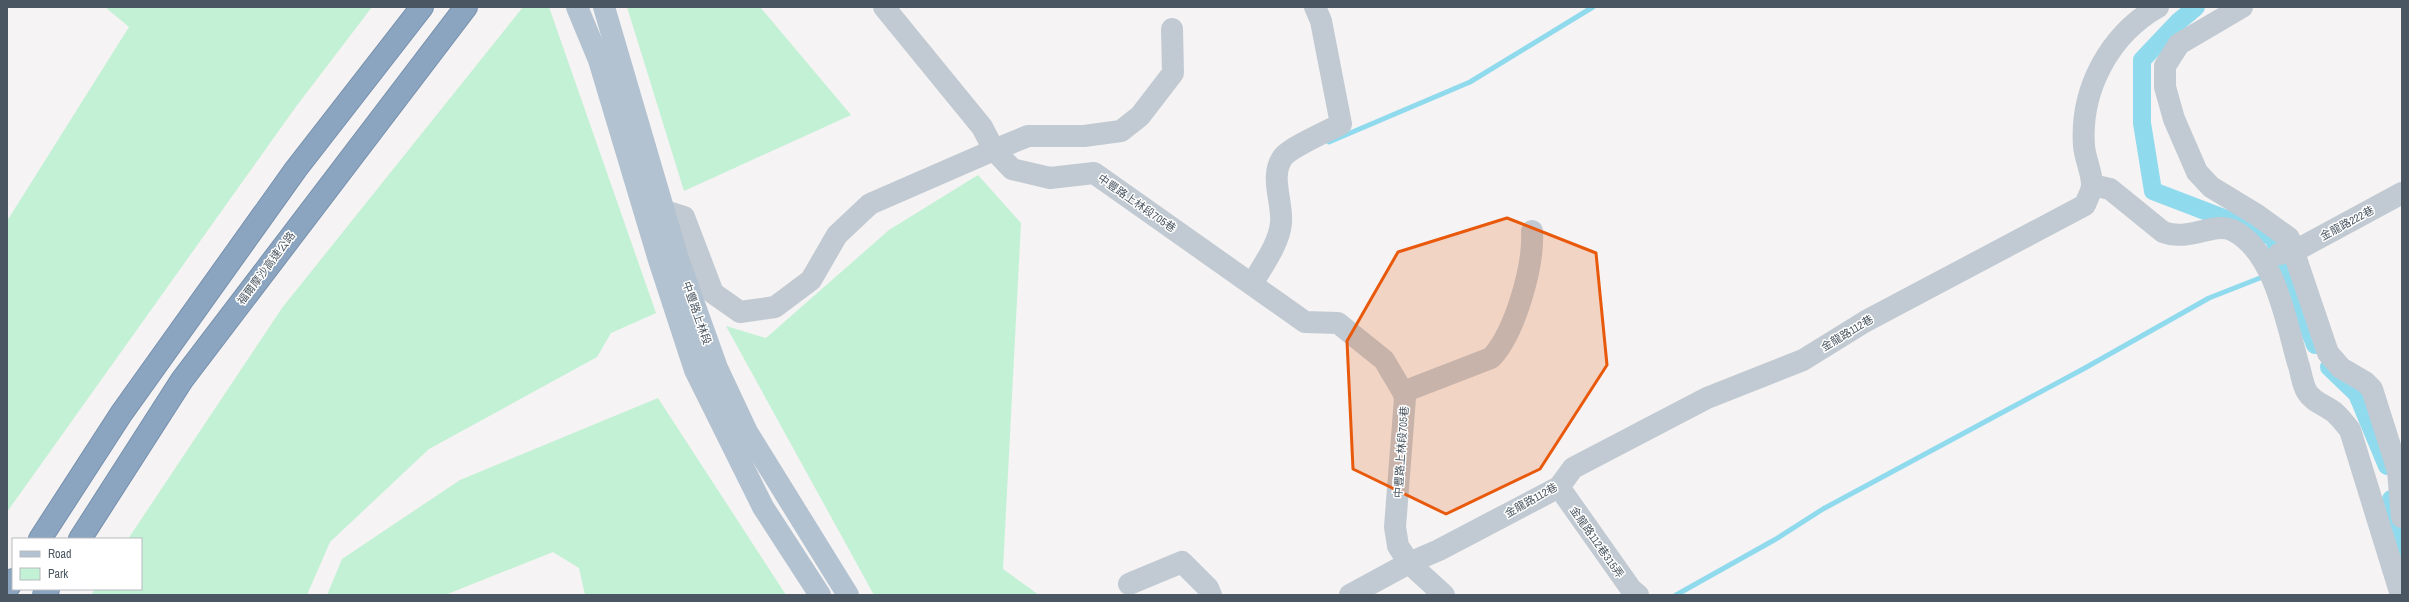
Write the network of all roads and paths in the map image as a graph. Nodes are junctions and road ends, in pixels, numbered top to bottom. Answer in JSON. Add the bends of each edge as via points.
{"nodes":[{"id":1,"x":422,"y":7,"type":"edge"},
{"id":2,"x":466,"y":7,"type":"edge"},
{"id":3,"x":577,"y":7,"type":"edge"},
{"id":4,"x":604,"y":7,"type":"edge"},
{"id":5,"x":884,"y":7,"type":"edge"},
{"id":6,"x":1315,"y":7,"type":"edge"},
{"id":7,"x":2158,"y":7,"type":"edge"},
{"id":8,"x":2242,"y":7,"type":"edge"},
{"id":9,"x":1172,"y":29,"type":"dead end"},
{"id":10,"x":994,"y":150,"type":"junction"},
{"id":11,"x":2092,"y":185,"type":"junction"},
{"id":12,"x":2402,"y":193,"type":"edge"},
{"id":13,"x":656,"y":217,"type":"junction"},
{"id":14,"x":1532,"y":231,"type":"dead end"},
{"id":15,"x":2296,"y":260,"type":"junction"},
{"id":16,"x":2269,"y":273,"type":"junction"},
{"id":17,"x":1252,"y":284,"type":"junction"},
{"id":18,"x":2323,"y":345,"type":"junction"},
{"id":19,"x":2296,"y":355,"type":"junction"},
{"id":20,"x":1403,"y":392,"type":"junction"},
{"id":21,"x":1559,"y":487,"type":"junction"},
{"id":22,"x":2402,"y":517,"type":"edge"},
{"id":23,"x":41,"y":538,"type":"edge"},
{"id":24,"x":81,"y":538,"type":"edge"},
{"id":25,"x":1409,"y":563,"type":"junction"},
{"id":26,"x":1129,"y":584,"type":"dead end"},
{"id":27,"x":820,"y":595,"type":"edge"},
{"id":28,"x":848,"y":595,"type":"edge"},
{"id":29,"x":1211,"y":595,"type":"edge"},
{"id":30,"x":1350,"y":595,"type":"edge"},
{"id":31,"x":1444,"y":595,"type":"edge"},
{"id":32,"x":1638,"y":595,"type":"edge"},
{"id":33,"x":2401,"y":595,"type":"edge"}],
"edges":[{"from":1,"to":23,"type":"highway","via":[[296,169],[121,414]]},
{"from":2,"to":24,"type":"highway","name":"福爾摩沙高速公路","via":[[182,380]]},
{"from":3,"to":13,"type":"main road","name":"中豐路上林段"},
{"from":4,"to":13,"type":"main road","name":"中豐路上林段"},
{"from":5,"to":10,"type":"lane","name":"中豐路上林段705巷","via":[[982,127]]},
{"from":6,"to":17,"type":"lane","via":[[1321,20],[1341,124],[1288,153],[1278,164],[1281,222],[1278,238]]},
{"from":7,"to":11,"type":"lane","via":[[2135,22],[2121,36],[2106,57],[2091,87],[2084,119],[2084,146]]},
{"from":8,"to":15,"type":"lane","via":[[2179,44],[2165,66],[2165,87],[2174,119],[2197,172],[2210,187],[2289,238]]},
{"from":9,"to":10,"type":"lane","via":[[1173,73],[1140,116],[1121,131],[1084,136],[1028,136]]},
{"from":10,"to":13,"type":"lane","via":[[870,204],[837,235],[811,280],[775,307],[740,312],[713,293],[684,217]]},
{"from":10,"to":17,"type":"lane","name":"中豐路上林段705巷","via":[[1012,169],[1050,178],[1094,173]]},
{"from":11,"to":16,"type":"lane","via":[[2110,189],[2163,232],[2173,236],[2229,229],[2245,239]]},
{"from":11,"to":21,"type":"lane","name":"金龍路112巷","via":[[2085,205],[1866,321],[1803,360],[1707,398],[1573,468]]},
{"from":12,"to":15,"type":"lane","name":"金龍路222巷"},
{"from":13,"to":27,"type":"main road","name":"中豐路上林段","via":[[696,370],[763,507]]},
{"from":13,"to":28,"type":"main road","name":"中豐路上林段","via":[[678,259],[717,368],[747,432]]},
{"from":14,"to":20,"type":"lane","via":[[1533,246],[1524,290],[1500,350],[1491,358]]},
{"from":15,"to":16,"type":"lane"},
{"from":15,"to":16,"type":"lane","via":[[2284,282]]},
{"from":15,"to":18,"type":"lane"},
{"from":16,"to":19,"type":"lane"},
{"from":17,"to":20,"type":"lane","name":"中豐路上林段705巷","via":[[1305,322],[1338,323],[1384,360]]},
{"from":18,"to":19,"type":"lane"},
{"from":18,"to":22,"type":"lane","via":[[2341,368],[2372,389],[2398,471]]},
{"from":19,"to":33,"type":"lane","via":[[2307,392],[2333,412],[2350,430]]},
{"from":20,"to":25,"type":"lane","name":"中豐路上林段705巷","via":[[1395,527],[1398,546]]},
{"from":21,"to":25,"type":"lane","name":"金龍路112巷"},
{"from":21,"to":32,"type":"lane","name":"金龍路112巷315弄","via":[[1631,589]]},
{"from":25,"to":30,"type":"lane","name":"金龍路112巷"},
{"from":25,"to":31,"type":"lane","name":"中豐路上林段705巷"},
{"from":26,"to":29,"type":"lane","via":[[1182,562],[1208,588]]}]}
